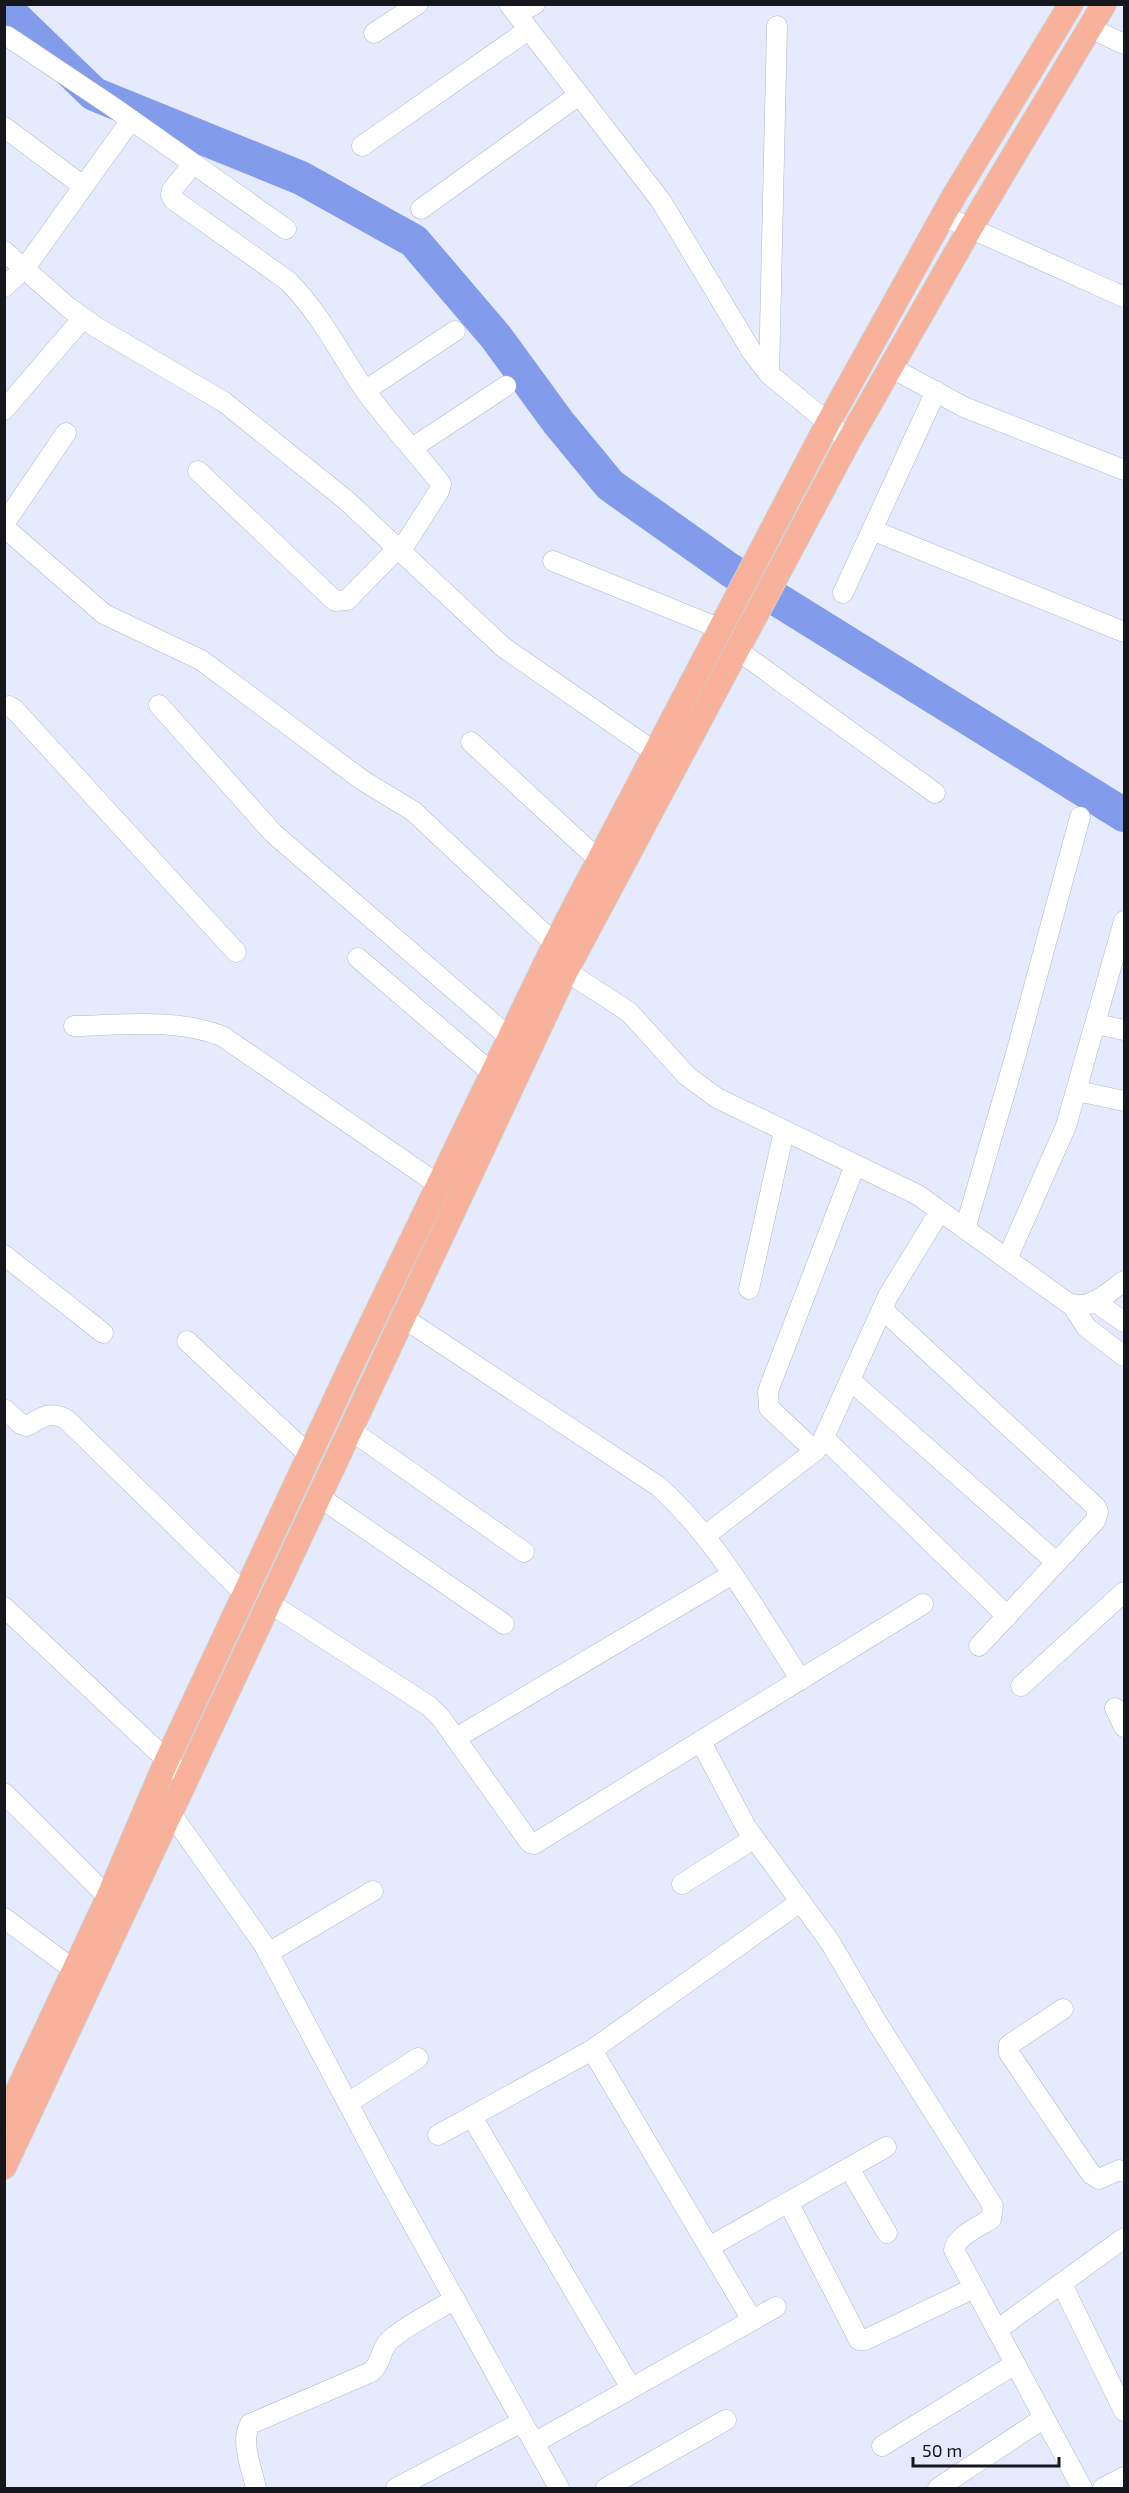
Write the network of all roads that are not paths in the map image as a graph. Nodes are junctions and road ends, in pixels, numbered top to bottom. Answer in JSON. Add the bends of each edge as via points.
{"nodes":[{"id":1,"x":418,"y":4,"type":"edge"},
{"id":2,"x":536,"y":4,"type":"edge"},
{"id":3,"x":1071,"y":4,"type":"edge"},
{"id":4,"x":1104,"y":5,"type":"edge"},
{"id":5,"x":518,"y":16,"type":"edge"},
{"id":6,"x":777,"y":26,"type":"dead end"},
{"id":7,"x":1090,"y":28,"type":"junction"},
{"id":8,"x":374,"y":33,"type":"dead end"},
{"id":9,"x":7,"y":36,"type":"dead end"},
{"id":10,"x":1125,"y":44,"type":"edge"},
{"id":11,"x":1028,"y":74,"type":"junction"},
{"id":12,"x":1053,"y":91,"type":"junction"},
{"id":13,"x":579,"y":95,"type":"junction"},
{"id":14,"x":131,"y":120,"type":"junction"},
{"id":15,"x":4,"y":127,"type":"edge"},
{"id":16,"x":362,"y":146,"type":"dead end"},
{"id":17,"x":193,"y":164,"type":"junction"},
{"id":18,"x":83,"y":186,"type":"junction"},
{"id":19,"x":421,"y":209,"type":"dead end"},
{"id":20,"x":943,"y":216,"type":"junction"},
{"id":21,"x":971,"y":227,"type":"junction"},
{"id":22,"x":286,"y":229,"type":"dead end"},
{"id":23,"x":4,"y":250,"type":"edge"},
{"id":24,"x":25,"y":268,"type":"junction"},
{"id":25,"x":4,"y":287,"type":"edge"},
{"id":26,"x":1125,"y":297,"type":"edge"},
{"id":27,"x":83,"y":318,"type":"junction"},
{"id":28,"x":455,"y":331,"type":"dead end"},
{"id":29,"x":890,"y":367,"type":"junction"},
{"id":30,"x":769,"y":374,"type":"junction"},
{"id":31,"x":506,"y":386,"type":"dead end"},
{"id":32,"x":366,"y":390,"type":"junction"},
{"id":33,"x":936,"y":392,"type":"junction"},
{"id":34,"x":4,"y":410,"type":"edge"},
{"id":35,"x":828,"y":423,"type":"junction"},
{"id":36,"x":66,"y":433,"type":"dead end"},
{"id":37,"x":849,"y":440,"type":"junction"},
{"id":38,"x":412,"y":448,"type":"junction"},
{"id":39,"x":1125,"y":470,"type":"edge"},
{"id":40,"x":198,"y":471,"type":"dead end"},
{"id":41,"x":4,"y":526,"type":"edge"},
{"id":42,"x":872,"y":530,"type":"junction"},
{"id":43,"x":398,"y":550,"type":"junction"},
{"id":44,"x":553,"y":561,"type":"dead end"},
{"id":45,"x":843,"y":593,"type":"dead end"},
{"id":46,"x":735,"y":619,"type":"junction"},
{"id":47,"x":1125,"y":632,"type":"edge"},
{"id":48,"x":736,"y":649,"type":"junction"},
{"id":49,"x":159,"y":705,"type":"dead end"},
{"id":50,"x":4,"y":707,"type":"edge"},
{"id":51,"x":471,"y":742,"type":"dead end"},
{"id":52,"x":656,"y":753,"type":"junction"},
{"id":53,"x":935,"y":793,"type":"dead end"},
{"id":54,"x":1080,"y":817,"type":"dead end"},
{"id":55,"x":600,"y":861,"type":"junction"},
{"id":56,"x":1124,"y":924,"type":"edge"},
{"id":57,"x":555,"y":944,"type":"junction"},
{"id":58,"x":236,"y":952,"type":"dead end"},
{"id":59,"x":358,"y":958,"type":"dead end"},
{"id":60,"x":566,"y":970,"type":"junction"},
{"id":61,"x":1096,"y":1024,"type":"junction"},
{"id":62,"x":74,"y":1026,"type":"dead end"},
{"id":63,"x":1125,"y":1030,"type":"edge"},
{"id":64,"x":510,"y":1038,"type":"junction"},
{"id":65,"x":493,"y":1074,"type":"junction"},
{"id":66,"x":1077,"y":1091,"type":"junction"},
{"id":67,"x":1125,"y":1101,"type":"edge"},
{"id":68,"x":784,"y":1131,"type":"junction"},
{"id":69,"x":855,"y":1165,"type":"junction"},
{"id":70,"x":439,"y":1185,"type":"junction"},
{"id":71,"x":940,"y":1211,"type":"junction"},
{"id":72,"x":965,"y":1229,"type":"junction"},
{"id":73,"x":4,"y":1255,"type":"edge"},
{"id":74,"x":1007,"y":1259,"type":"junction"},
{"id":75,"x":1125,"y":1281,"type":"edge"},
{"id":76,"x":749,"y":1289,"type":"dead end"},
{"id":77,"x":1094,"y":1301,"type":"junction"},
{"id":78,"x":1072,"y":1305,"type":"junction"},
{"id":79,"x":882,"y":1309,"type":"junction"},
{"id":80,"x":402,"y":1317,"type":"junction"},
{"id":81,"x":1125,"y":1322,"type":"edge"},
{"id":82,"x":103,"y":1333,"type":"dead end"},
{"id":83,"x":187,"y":1341,"type":"dead end"},
{"id":84,"x":1125,"y":1356,"type":"edge"},
{"id":85,"x":850,"y":1380,"type":"junction"},
{"id":86,"x":4,"y":1408,"type":"edge"},
{"id":87,"x":349,"y":1429,"type":"junction"},
{"id":88,"x":820,"y":1445,"type":"junction"},
{"id":89,"x":309,"y":1455,"type":"junction"},
{"id":90,"x":318,"y":1496,"type":"junction"},
{"id":91,"x":705,"y":1536,"type":"junction"},
{"id":92,"x":524,"y":1552,"type":"dead end"},
{"id":93,"x":1057,"y":1563,"type":"junction"},
{"id":94,"x":731,"y":1575,"type":"junction"},
{"id":95,"x":1125,"y":1592,"type":"edge"},
{"id":96,"x":245,"y":1594,"type":"junction"},
{"id":97,"x":268,"y":1602,"type":"junction"},
{"id":98,"x":923,"y":1604,"type":"dead end"},
{"id":99,"x":4,"y":1607,"type":"edge"},
{"id":100,"x":1007,"y":1616,"type":"junction"},
{"id":101,"x":504,"y":1624,"type":"dead end"},
{"id":102,"x":979,"y":1646,"type":"dead end"},
{"id":103,"x":801,"y":1680,"type":"junction"},
{"id":104,"x":1021,"y":1686,"type":"dead end"},
{"id":105,"x":1115,"y":1708,"type":"dead end"},
{"id":106,"x":1125,"y":1727,"type":"edge"},
{"id":107,"x":456,"y":1738,"type":"junction"},
{"id":108,"x":701,"y":1742,"type":"junction"},
{"id":109,"x":167,"y":1760,"type":"junction"},
{"id":110,"x":186,"y":1778,"type":"junction"},
{"id":111,"x":4,"y":1793,"type":"edge"},
{"id":112,"x":170,"y":1812,"type":"junction"},
{"id":113,"x":753,"y":1839,"type":"junction"},
{"id":114,"x":682,"y":1884,"type":"dead end"},
{"id":115,"x":373,"y":1891,"type":"dead end"},
{"id":116,"x":800,"y":1902,"type":"junction"},
{"id":117,"x":116,"y":1905,"type":"junction"},
{"id":118,"x":4,"y":1918,"type":"edge"},
{"id":119,"x":267,"y":1953,"type":"junction"},
{"id":120,"x":74,"y":1970,"type":"junction"},
{"id":121,"x":1063,"y":2009,"type":"dead end"},
{"id":122,"x":592,"y":2050,"type":"junction"},
{"id":123,"x":418,"y":2058,"type":"dead end"},
{"id":124,"x":348,"y":2103,"type":"junction"},
{"id":125,"x":472,"y":2116,"type":"junction"},
{"id":126,"x":4,"y":2120,"type":"edge"},
{"id":127,"x":438,"y":2135,"type":"dead end"},
{"id":128,"x":886,"y":2147,"type":"dead end"},
{"id":129,"x":4,"y":2167,"type":"edge"},
{"id":130,"x":849,"y":2168,"type":"junction"},
{"id":131,"x":1125,"y":2172,"type":"edge"},
{"id":132,"x":788,"y":2202,"type":"junction"},
{"id":133,"x":887,"y":2233,"type":"dead end"},
{"id":134,"x":1125,"y":2238,"type":"edge"},
{"id":135,"x":709,"y":2247,"type":"junction"},
{"id":136,"x":1062,"y":2284,"type":"junction"},
{"id":137,"x":974,"y":2288,"type":"junction"},
{"id":138,"x":455,"y":2299,"type":"junction"},
{"id":139,"x":776,"y":2307,"type":"dead end"},
{"id":140,"x":752,"y":2320,"type":"junction"},
{"id":141,"x":997,"y":2330,"type":"junction"},
{"id":142,"x":1015,"y":2364,"type":"junction"},
{"id":143,"x":631,"y":2388,"type":"junction"},
{"id":144,"x":1125,"y":2412,"type":"edge"},
{"id":145,"x":1044,"y":2418,"type":"junction"},
{"id":146,"x":726,"y":2420,"type":"dead end"},
{"id":147,"x":522,"y":2422,"type":"junction"},
{"id":148,"x":534,"y":2443,"type":"junction"},
{"id":149,"x":882,"y":2446,"type":"dead end"},
{"id":150,"x":1125,"y":2477,"type":"edge"},
{"id":151,"x":256,"y":2488,"type":"edge"},
{"id":152,"x":396,"y":2488,"type":"edge"},
{"id":153,"x":559,"y":2488,"type":"edge"},
{"id":154,"x":606,"y":2488,"type":"edge"},
{"id":155,"x":939,"y":2488,"type":"edge"},
{"id":156,"x":1082,"y":2488,"type":"edge"},
{"id":157,"x":1103,"y":2488,"type":"edge"}],
"edges":[{"from":1,"to":8,"type":"street"},
{"from":2,"to":5,"type":"street"},
{"from":3,"to":11,"type":"main road"},
{"from":4,"to":7,"type":"main road"},
{"from":5,"to":13,"type":"street"},
{"from":5,"to":16,"type":"street"},
{"from":6,"to":30,"type":"street"},
{"from":7,"to":10,"type":"street"},
{"from":7,"to":12,"type":"main road"},
{"from":9,"to":14,"type":"street"},
{"from":11,"to":12,"type":"main road"},
{"from":11,"to":20,"type":"main road"},
{"from":12,"to":21,"type":"main road"},
{"from":13,"to":19,"type":"street"},
{"from":13,"to":30,"type":"street","via":[[661,201]]},
{"from":14,"to":17,"type":"street"},
{"from":14,"to":18,"type":"street"},
{"from":15,"to":18,"type":"street"},
{"from":17,"to":22,"type":"street"},
{"from":17,"to":32,"type":"street","via":[[172,190],[174,200],[288,281],[302,295]]},
{"from":18,"to":24,"type":"street"},
{"from":20,"to":21,"type":"street"},
{"from":20,"to":35,"type":"main road"},
{"from":21,"to":26,"type":"street"},
{"from":21,"to":29,"type":"main road"},
{"from":23,"to":24,"type":"street"},
{"from":24,"to":25,"type":"street"},
{"from":24,"to":27,"type":"street"},
{"from":27,"to":34,"type":"street"},
{"from":27,"to":43,"type":"street","via":[[224,402],[346,500]]},
{"from":28,"to":32,"type":"street"},
{"from":29,"to":33,"type":"street"},
{"from":29,"to":37,"type":"main road"},
{"from":30,"to":35,"type":"street"},
{"from":31,"to":38,"type":"street"},
{"from":32,"to":38,"type":"street"},
{"from":33,"to":39,"type":"street","via":[[981,414]]},
{"from":33,"to":42,"type":"street"},
{"from":35,"to":37,"type":"street"},
{"from":35,"to":46,"type":"main road","via":[[758,557]]},
{"from":36,"to":41,"type":"street"},
{"from":37,"to":46,"type":"main road","via":[[779,571]]},
{"from":38,"to":43,"type":"street","via":[[441,484]]},
{"from":40,"to":43,"type":"street","via":[[335,601],[347,600]]},
{"from":41,"to":57,"type":"street","via":[[104,615],[201,660],[362,780],[413,811]]},
{"from":42,"to":45,"type":"street"},
{"from":42,"to":47,"type":"street"},
{"from":43,"to":52,"type":"street","via":[[503,647]]},
{"from":44,"to":46,"type":"street"},
{"from":46,"to":48,"type":"main road"},
{"from":46,"to":52,"type":"main road"},
{"from":48,"to":53,"type":"street"},
{"from":48,"to":60,"type":"main road"},
{"from":49,"to":64,"type":"street","via":[[273,833]]},
{"from":50,"to":58,"type":"street","via":[[14,709]]},
{"from":51,"to":55,"type":"street"},
{"from":52,"to":55,"type":"main road"},
{"from":54,"to":72,"type":"street"},
{"from":55,"to":57,"type":"main road"},
{"from":56,"to":61,"type":"street"},
{"from":57,"to":64,"type":"main road"},
{"from":59,"to":65,"type":"street"},
{"from":60,"to":68,"type":"street","via":[[629,1012],[700,1087]]},
{"from":60,"to":80,"type":"main road"},
{"from":61,"to":63,"type":"street"},
{"from":61,"to":66,"type":"street"},
{"from":62,"to":70,"type":"street","via":[[173,1023],[222,1036]]},
{"from":64,"to":65,"type":"main road"},
{"from":65,"to":70,"type":"main road"},
{"from":66,"to":67,"type":"street"},
{"from":66,"to":74,"type":"street","via":[[1066,1126]]},
{"from":68,"to":69,"type":"street"},
{"from":68,"to":76,"type":"street"},
{"from":69,"to":71,"type":"street","via":[[918,1195]]},
{"from":69,"to":88,"type":"street","via":[[768,1391],[769,1408]]},
{"from":70,"to":89,"type":"main road"},
{"from":71,"to":72,"type":"street"},
{"from":71,"to":79,"type":"street"},
{"from":72,"to":74,"type":"street"},
{"from":73,"to":82,"type":"street"},
{"from":74,"to":78,"type":"street"},
{"from":75,"to":77,"type":"street"},
{"from":77,"to":78,"type":"street","via":[[1078,1307]]},
{"from":77,"to":81,"type":"street"},
{"from":78,"to":84,"type":"street","via":[[1086,1327]]},
{"from":79,"to":85,"type":"street"},
{"from":79,"to":93,"type":"street","via":[[1096,1507],[1097,1517]]},
{"from":80,"to":87,"type":"main road"},
{"from":80,"to":91,"type":"street","via":[[658,1486],[680,1505]]},
{"from":83,"to":89,"type":"street"},
{"from":85,"to":88,"type":"street"},
{"from":85,"to":93,"type":"street"},
{"from":86,"to":96,"type":"street","via":[[27,1426],[45,1415],[67,1420]]},
{"from":87,"to":90,"type":"main road"},
{"from":87,"to":92,"type":"street"},
{"from":88,"to":91,"type":"street"},
{"from":88,"to":100,"type":"street"},
{"from":89,"to":96,"type":"main road"},
{"from":90,"to":97,"type":"main road"},
{"from":90,"to":101,"type":"street"},
{"from":91,"to":94,"type":"street"},
{"from":93,"to":100,"type":"street"},
{"from":94,"to":103,"type":"street"},
{"from":94,"to":107,"type":"street"},
{"from":95,"to":104,"type":"street"},
{"from":96,"to":109,"type":"main road"},
{"from":97,"to":107,"type":"street","via":[[429,1706]]},
{"from":97,"to":110,"type":"main road"},
{"from":98,"to":103,"type":"street"},
{"from":99,"to":109,"type":"street"},
{"from":100,"to":102,"type":"street"},
{"from":103,"to":108,"type":"street"},
{"from":105,"to":106,"type":"street"},
{"from":107,"to":108,"type":"street","via":[[534,1844]]},
{"from":108,"to":113,"type":"street"},
{"from":109,"to":110,"type":"street"},
{"from":109,"to":117,"type":"main road"},
{"from":110,"to":112,"type":"main road"},
{"from":111,"to":117,"type":"street"},
{"from":112,"to":117,"type":"main road"},
{"from":112,"to":119,"type":"street"},
{"from":113,"to":114,"type":"street"},
{"from":113,"to":116,"type":"street"},
{"from":115,"to":119,"type":"street"},
{"from":116,"to":122,"type":"street"},
{"from":116,"to":137,"type":"street","via":[[830,1942],[993,2206],[991,2218],[954,2245]]},
{"from":117,"to":120,"type":"main road"},
{"from":117,"to":129,"type":"main road"},
{"from":118,"to":120,"type":"street"},
{"from":119,"to":124,"type":"street"},
{"from":120,"to":126,"type":"main road"},
{"from":121,"to":131,"type":"street","via":[[1009,2045],[1009,2053],[1091,2174],[1100,2179],[1119,2170]]},
{"from":122,"to":125,"type":"street"},
{"from":122,"to":135,"type":"street"},
{"from":123,"to":124,"type":"street"},
{"from":124,"to":138,"type":"street"},
{"from":125,"to":127,"type":"street"},
{"from":125,"to":143,"type":"street"},
{"from":128,"to":130,"type":"street"},
{"from":130,"to":132,"type":"street"},
{"from":130,"to":133,"type":"street"},
{"from":132,"to":135,"type":"street"},
{"from":132,"to":137,"type":"street","via":[[859,2340]]},
{"from":134,"to":136,"type":"street"},
{"from":135,"to":140,"type":"street"},
{"from":136,"to":141,"type":"street"},
{"from":136,"to":144,"type":"street"},
{"from":137,"to":141,"type":"street"},
{"from":138,"to":147,"type":"street"},
{"from":138,"to":151,"type":"street","via":[[391,2339],[379,2365],[371,2372],[250,2424],[246,2442]]},
{"from":139,"to":140,"type":"street"},
{"from":140,"to":143,"type":"street"},
{"from":141,"to":142,"type":"street"},
{"from":142,"to":145,"type":"street"},
{"from":142,"to":149,"type":"street"},
{"from":143,"to":148,"type":"street"},
{"from":145,"to":155,"type":"street"},
{"from":145,"to":156,"type":"street"},
{"from":146,"to":154,"type":"street"},
{"from":147,"to":148,"type":"street"},
{"from":147,"to":152,"type":"street"},
{"from":148,"to":153,"type":"street"},
{"from":150,"to":157,"type":"street"}]}
